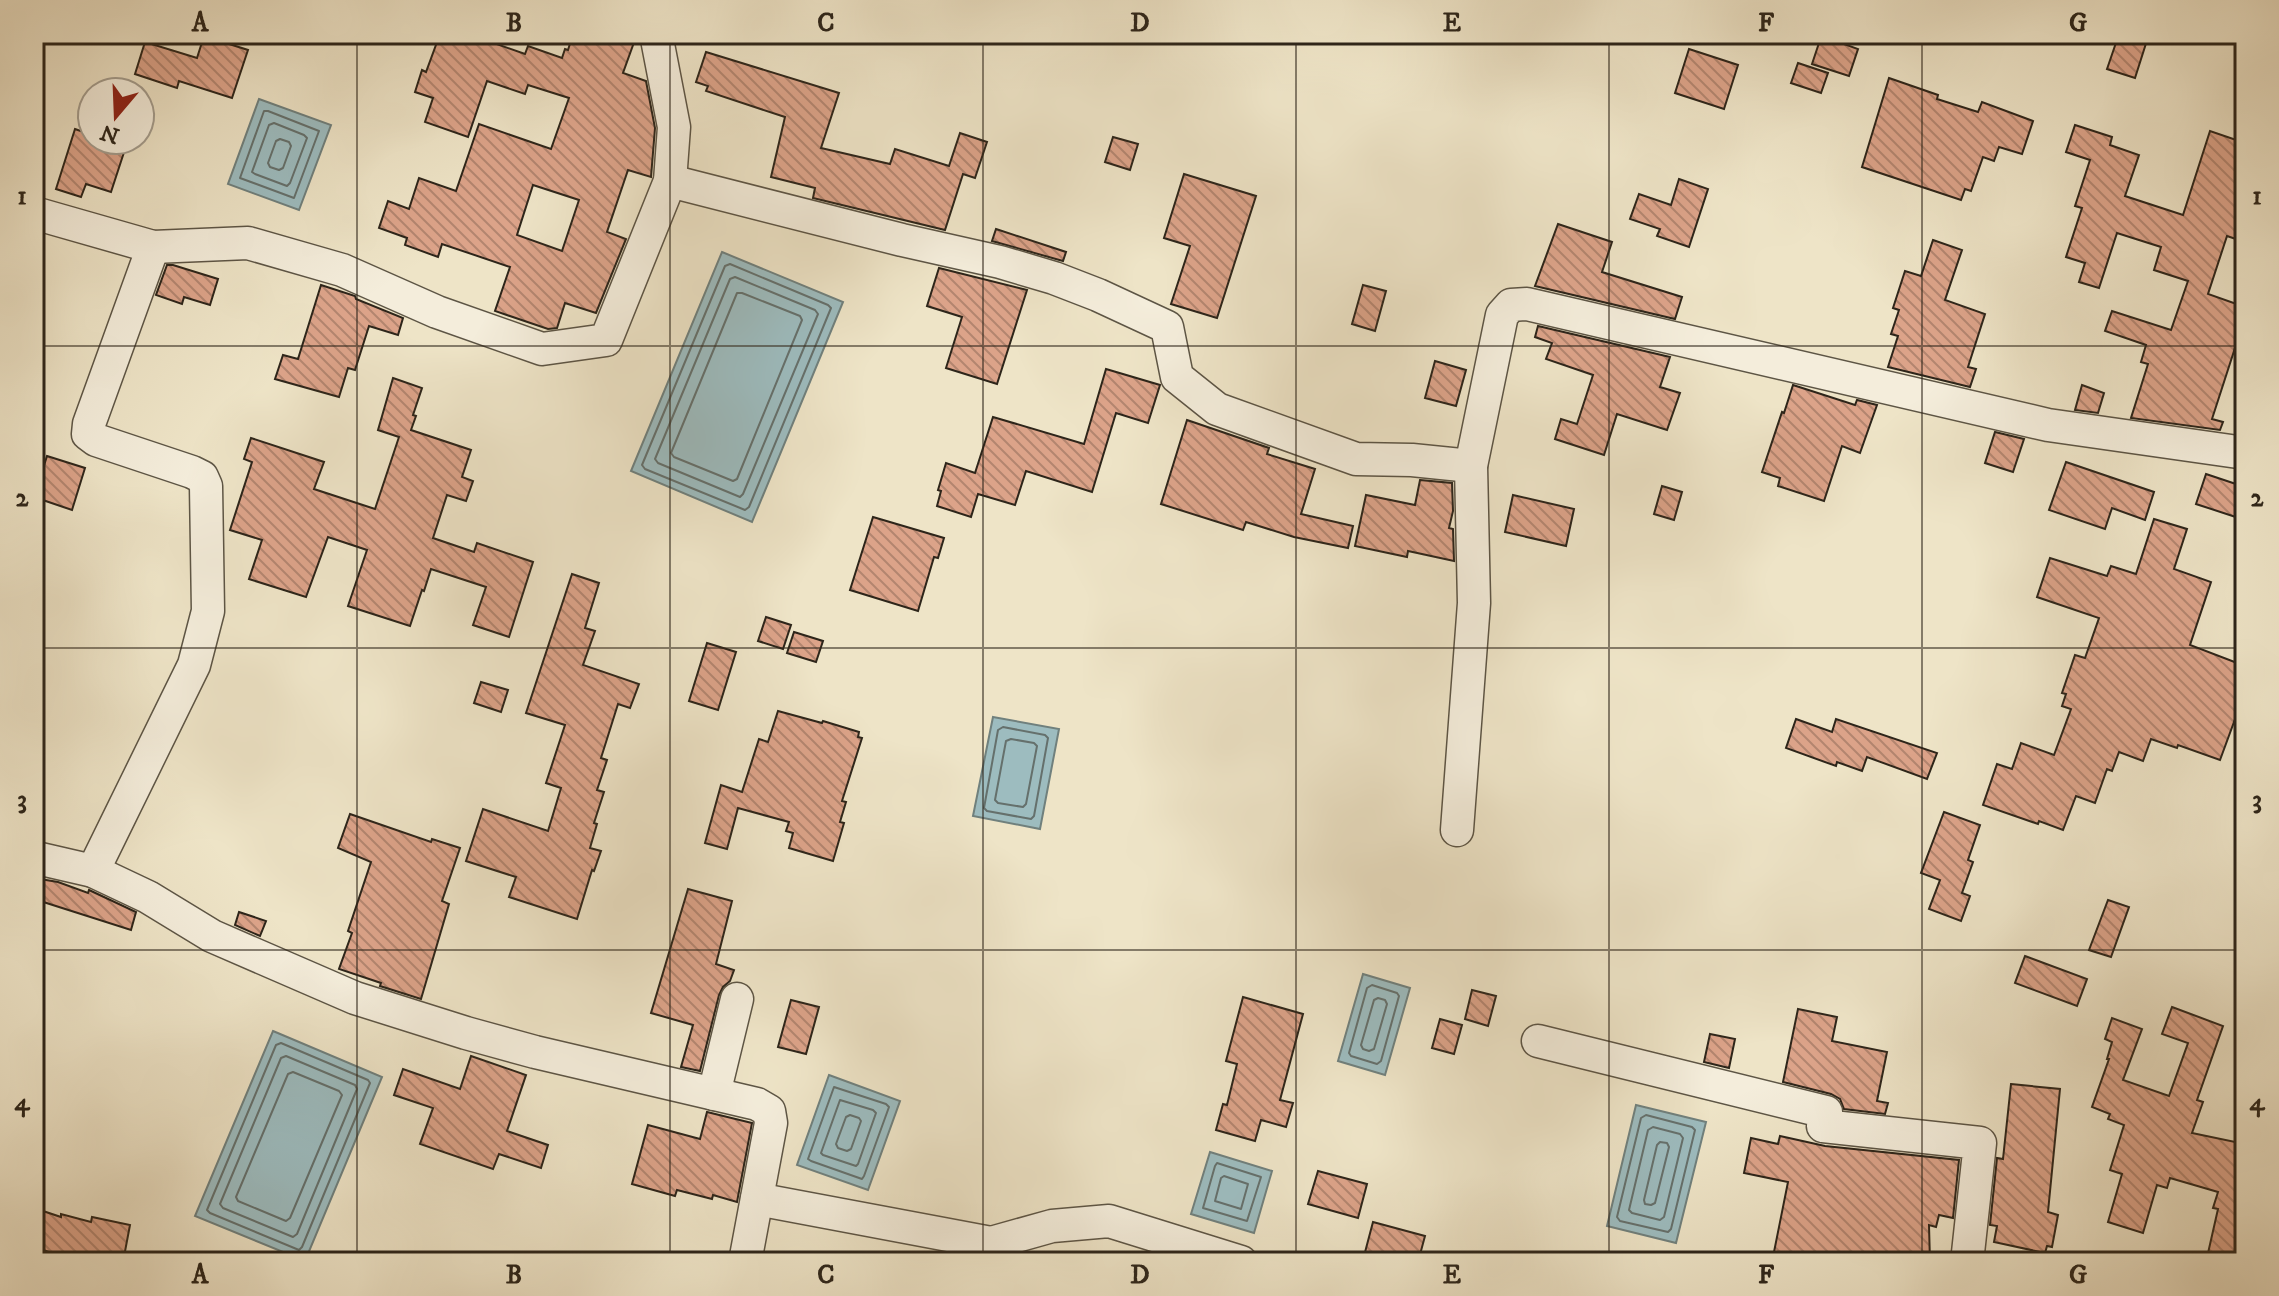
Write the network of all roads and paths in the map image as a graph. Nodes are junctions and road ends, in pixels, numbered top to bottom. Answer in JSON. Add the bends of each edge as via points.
{"nodes":[{"id":1,"x":656,"y":34,"type":"edge"},
{"id":2,"x":670,"y":181,"type":"junction"},
{"id":3,"x":34,"y":213,"type":"edge"},
{"id":4,"x":153,"y":247,"type":"junction"},
{"id":5,"x":2245,"y":453,"type":"edge"},
{"id":6,"x":1471,"y":466,"type":"junction"},
{"id":7,"x":1457,"y":830,"type":"dead end"},
{"id":8,"x":34,"y":861,"type":"edge"},
{"id":9,"x":93,"y":871,"type":"junction"},
{"id":10,"x":737,"y":999,"type":"dead end"},
{"id":11,"x":1538,"y":1041,"type":"dead end"},
{"id":12,"x":714,"y":1094,"type":"junction"},
{"id":13,"x":757,"y":1199,"type":"junction"},
{"id":14,"x":745,"y":1262,"type":"edge"},
{"id":15,"x":1241,"y":1262,"type":"edge"},
{"id":16,"x":1967,"y":1262,"type":"edge"}],
"edges":[{"from":1,"to":2,"type":"street","via":[[674,127]]},
{"from":2,"to":4,"type":"street","via":[[606,340],[542,349],[437,312],[342,270],[248,243]]},
{"from":2,"to":6,"type":"street","via":[[1054,278],[1167,327],[1177,377],[1217,409],[1356,459]]},
{"from":3,"to":4,"type":"street"},
{"from":4,"to":9,"type":"street","via":[[88,434],[202,477],[208,611],[194,665]]},
{"from":5,"to":6,"type":"street","via":[[2048,425],[1527,304],[1511,305],[1502,315]]},
{"from":6,"to":7,"type":"street","via":[[1474,603]]},
{"from":8,"to":9,"type":"street"},
{"from":9,"to":12,"type":"street","via":[[212,936],[355,998],[521,1048]]},
{"from":10,"to":12,"type":"street"},
{"from":11,"to":16,"type":"street","via":[[1826,1112],[1823,1126],[1980,1143]]},
{"from":12,"to":13,"type":"street","via":[[769,1111]]},
{"from":13,"to":14,"type":"street"},
{"from":13,"to":15,"type":"street","via":[[991,1243],[1052,1226],[1109,1221]]}]}
